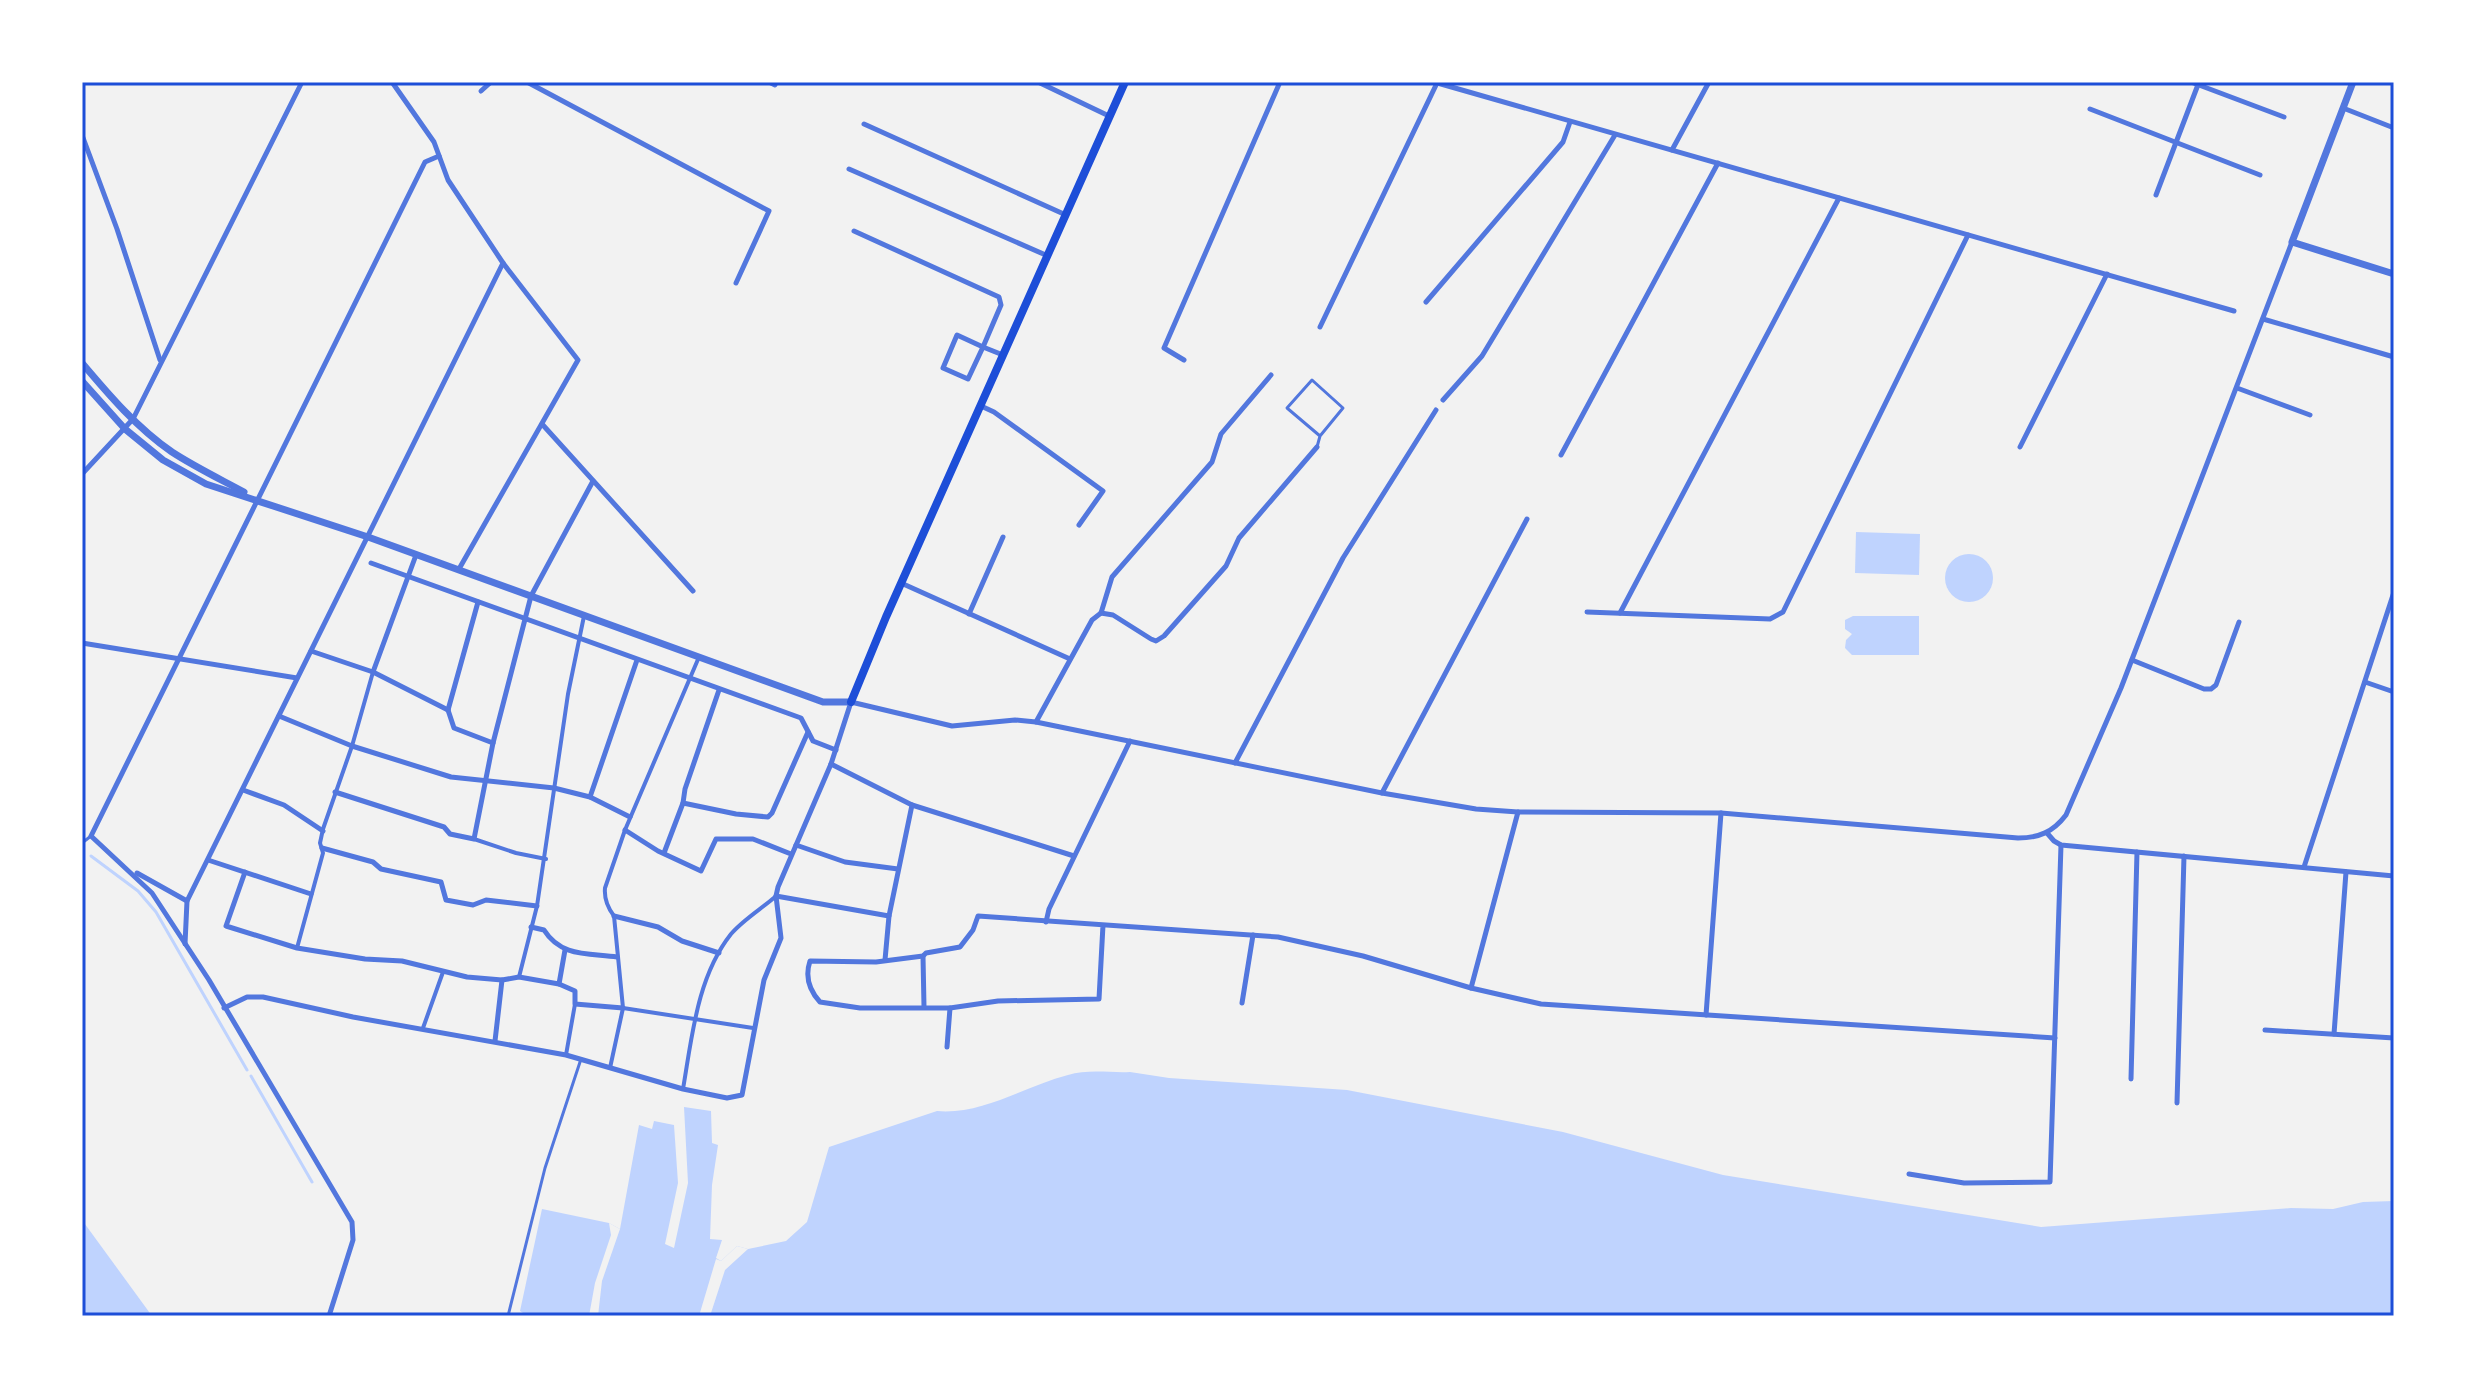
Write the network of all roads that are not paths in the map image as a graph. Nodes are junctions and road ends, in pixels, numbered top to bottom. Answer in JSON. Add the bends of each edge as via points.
{"nodes":[{"id":1,"x":302,"y":82,"type":"edge"},
{"id":2,"x":392,"y":82,"type":"edge"},
{"id":3,"x":491,"y":82,"type":"edge"},
{"id":4,"x":527,"y":82,"type":"edge"},
{"id":5,"x":1038,"y":82,"type":"edge"},
{"id":6,"x":1125,"y":82,"type":"edge"},
{"id":7,"x":1280,"y":82,"type":"edge"},
{"id":8,"x":1435,"y":82,"type":"edge"},
{"id":9,"x":1709,"y":82,"type":"edge"},
{"id":10,"x":2353,"y":82,"type":"edge"},
{"id":11,"x":2196,"y":83,"type":"edge"},
{"id":12,"x":481,"y":91,"type":"dead end"},
{"id":13,"x":2343,"y":108,"type":"junction"},
{"id":14,"x":2090,"y":109,"type":"dead end"},
{"id":15,"x":1110,"y":116,"type":"junction"},
{"id":16,"x":2284,"y":117,"type":"dead end"},
{"id":17,"x":1570,"y":122,"type":"junction"},
{"id":18,"x":864,"y":124,"type":"dead end"},
{"id":19,"x":2394,"y":128,"type":"edge"},
{"id":20,"x":82,"y":135,"type":"edge"},
{"id":21,"x":1615,"y":135,"type":"junction"},
{"id":22,"x":2176,"y":141,"type":"junction"},
{"id":23,"x":1672,"y":150,"type":"junction"},
{"id":24,"x":439,"y":156,"type":"junction"},
{"id":25,"x":1718,"y":163,"type":"junction"},
{"id":26,"x":849,"y":169,"type":"dead end"},
{"id":27,"x":2260,"y":175,"type":"dead end"},
{"id":28,"x":2156,"y":195,"type":"dead end"},
{"id":29,"x":1839,"y":198,"type":"junction"},
{"id":30,"x":1066,"y":215,"type":"junction"},
{"id":31,"x":854,"y":231,"type":"dead end"},
{"id":32,"x":1968,"y":235,"type":"junction"},
{"id":33,"x":2292,"y":242,"type":"junction"},
{"id":34,"x":1048,"y":256,"type":"junction"},
{"id":35,"x":503,"y":263,"type":"junction"},
{"id":36,"x":2107,"y":274,"type":"junction"},
{"id":37,"x":2394,"y":274,"type":"edge"},
{"id":38,"x":736,"y":283,"type":"dead end"},
{"id":39,"x":1426,"y":302,"type":"dead end"},
{"id":40,"x":2234,"y":311,"type":"dead end"},
{"id":41,"x":2263,"y":319,"type":"junction"},
{"id":42,"x":1320,"y":327,"type":"dead end"},
{"id":43,"x":983,"y":347,"type":"junction"},
{"id":44,"x":1003,"y":355,"type":"junction"},
{"id":45,"x":2394,"y":357,"type":"edge"},
{"id":46,"x":1184,"y":360,"type":"dead end"},
{"id":47,"x":161,"y":361,"type":"junction"},
{"id":48,"x":82,"y":363,"type":"edge"},
{"id":49,"x":1271,"y":375,"type":"dead end"},
{"id":50,"x":82,"y":381,"type":"edge"},
{"id":51,"x":2237,"y":388,"type":"junction"},
{"id":52,"x":1443,"y":400,"type":"dead end"},
{"id":53,"x":981,"y":406,"type":"junction"},
{"id":54,"x":1436,"y":410,"type":"dead end"},
{"id":55,"x":2310,"y":415,"type":"dead end"},
{"id":56,"x":133,"y":419,"type":"junction"},
{"id":57,"x":542,"y":424,"type":"junction"},
{"id":58,"x":125,"y":429,"type":"junction"},
{"id":59,"x":1320,"y":436,"type":"junction"},
{"id":60,"x":1317,"y":447,"type":"joint"},
{"id":61,"x":2020,"y":447,"type":"dead end"},
{"id":62,"x":1561,"y":455,"type":"dead end"},
{"id":63,"x":82,"y":474,"type":"edge"},
{"id":64,"x":593,"y":481,"type":"junction"},
{"id":65,"x":257,"y":499,"type":"junction"},
{"id":66,"x":1527,"y":519,"type":"dead end"},
{"id":67,"x":1079,"y":525,"type":"dead end"},
{"id":68,"x":368,"y":537,"type":"junction"},
{"id":69,"x":1003,"y":537,"type":"dead end"},
{"id":70,"x":416,"y":555,"type":"junction"},
{"id":71,"x":371,"y":563,"type":"dead end"},
{"id":72,"x":459,"y":569,"type":"junction"},
{"id":73,"x":408,"y":577,"type":"junction"},
{"id":74,"x":901,"y":583,"type":"junction"},
{"id":75,"x":693,"y":591,"type":"dead end"},
{"id":76,"x":2394,"y":592,"type":"edge"},
{"id":77,"x":531,"y":596,"type":"junction"},
{"id":78,"x":478,"y":602,"type":"junction"},
{"id":79,"x":1587,"y":612,"type":"dead end"},
{"id":80,"x":1101,"y":613,"type":"junction"},
{"id":81,"x":1620,"y":613,"type":"junction"},
{"id":82,"x":969,"y":614,"type":"junction"},
{"id":83,"x":584,"y":616,"type":"junction"},
{"id":84,"x":524,"y":618,"type":"junction"},
{"id":85,"x":2239,"y":622,"type":"dead end"},
{"id":86,"x":578,"y":639,"type":"junction"},
{"id":87,"x":82,"y":643,"type":"edge"},
{"id":88,"x":311,"y":651,"type":"junction"},
{"id":89,"x":699,"y":657,"type":"junction"},
{"id":90,"x":179,"y":658,"type":"junction"},
{"id":91,"x":1070,"y":659,"type":"junction"},
{"id":92,"x":637,"y":660,"type":"junction"},
{"id":93,"x":2132,"y":660,"type":"junction"},
{"id":94,"x":373,"y":672,"type":"junction"},
{"id":95,"x":297,"y":678,"type":"junction"},
{"id":96,"x":690,"y":679,"type":"junction"},
{"id":97,"x":2365,"y":682,"type":"junction"},
{"id":98,"x":719,"y":690,"type":"junction"},
{"id":99,"x":2394,"y":692,"type":"edge"},
{"id":100,"x":851,"y":702,"type":"junction"},
{"id":101,"x":448,"y":710,"type":"junction"},
{"id":102,"x":279,"y":716,"type":"junction"},
{"id":103,"x":1036,"y":722,"type":"junction"},
{"id":104,"x":808,"y":732,"type":"junction"},
{"id":105,"x":1130,"y":741,"type":"junction"},
{"id":106,"x":493,"y":743,"type":"junction"},
{"id":107,"x":352,"y":746,"type":"junction"},
{"id":108,"x":836,"y":750,"type":"junction"},
{"id":109,"x":1235,"y":763,"type":"junction"},
{"id":110,"x":831,"y":764,"type":"junction"},
{"id":111,"x":486,"y":781,"type":"junction"},
{"id":112,"x":554,"y":788,"type":"junction"},
{"id":113,"x":243,"y":790,"type":"junction"},
{"id":114,"x":335,"y":792,"type":"junction"},
{"id":115,"x":1382,"y":793,"type":"junction"},
{"id":116,"x":590,"y":797,"type":"junction"},
{"id":117,"x":683,"y":803,"type":"junction"},
{"id":118,"x":912,"y":805,"type":"junction"},
{"id":119,"x":1518,"y":812,"type":"junction"},
{"id":120,"x":1721,"y":813,"type":"junction"},
{"id":121,"x":630,"y":817,"type":"junction"},
{"id":122,"x":625,"y":830,"type":"junction"},
{"id":123,"x":323,"y":831,"type":"junction"},
{"id":124,"x":2047,"y":833,"type":"junction"},
{"id":125,"x":91,"y":836,"type":"junction"},
{"id":126,"x":474,"y":839,"type":"junction"},
{"id":127,"x":82,"y":843,"type":"edge"},
{"id":128,"x":796,"y":845,"type":"junction"},
{"id":129,"x":2061,"y":845,"type":"junction"},
{"id":130,"x":322,"y":848,"type":"junction"},
{"id":131,"x":2137,"y":852,"type":"junction"},
{"id":132,"x":664,"y":853,"type":"junction"},
{"id":133,"x":791,"y":854,"type":"junction"},
{"id":134,"x":1074,"y":856,"type":"junction"},
{"id":135,"x":2184,"y":856,"type":"junction"},
{"id":136,"x":546,"y":859,"type":"junction"},
{"id":137,"x":208,"y":860,"type":"junction"},
{"id":138,"x":2304,"y":867,"type":"junction"},
{"id":139,"x":129,"y":869,"type":"junction"},
{"id":140,"x":898,"y":869,"type":"junction"},
{"id":141,"x":245,"y":872,"type":"junction"},
{"id":142,"x":2346,"y":872,"type":"junction"},
{"id":143,"x":2394,"y":876,"type":"edge"},
{"id":144,"x":311,"y":894,"type":"junction"},
{"id":145,"x":776,"y":896,"type":"junction"},
{"id":146,"x":187,"y":901,"type":"junction"},
{"id":147,"x":537,"y":906,"type":"junction"},
{"id":148,"x":614,"y":916,"type":"junction"},
{"id":149,"x":889,"y":916,"type":"junction"},
{"id":150,"x":1046,"y":922,"type":"junction"},
{"id":151,"x":1103,"y":925,"type":"junction"},
{"id":152,"x":531,"y":927,"type":"junction"},
{"id":153,"x":1253,"y":935,"type":"junction"},
{"id":154,"x":185,"y":945,"type":"junction"},
{"id":155,"x":297,"y":948,"type":"junction"},
{"id":156,"x":565,"y":950,"type":"junction"},
{"id":157,"x":719,"y":953,"type":"junction"},
{"id":158,"x":923,"y":956,"type":"junction"},
{"id":159,"x":617,"y":957,"type":"junction"},
{"id":160,"x":885,"y":960,"type":"junction"},
{"id":161,"x":443,"y":972,"type":"junction"},
{"id":162,"x":519,"y":977,"type":"junction"},
{"id":163,"x":502,"y":980,"type":"junction"},
{"id":164,"x":559,"y":984,"type":"junction"},
{"id":165,"x":1471,"y":988,"type":"junction"},
{"id":166,"x":1242,"y":1003,"type":"dead end"},
{"id":167,"x":575,"y":1004,"type":"junction"},
{"id":168,"x":924,"y":1007,"type":"junction"},
{"id":169,"x":224,"y":1008,"type":"junction"},
{"id":170,"x":623,"y":1008,"type":"junction"},
{"id":171,"x":950,"y":1008,"type":"junction"},
{"id":172,"x":1706,"y":1015,"type":"junction"},
{"id":173,"x":695,"y":1018,"type":"junction"},
{"id":174,"x":423,"y":1028,"type":"junction"},
{"id":175,"x":753,"y":1028,"type":"junction"},
{"id":176,"x":2265,"y":1030,"type":"dead end"},
{"id":177,"x":2334,"y":1034,"type":"junction"},
{"id":178,"x":2055,"y":1038,"type":"junction"},
{"id":179,"x":2394,"y":1038,"type":"edge"},
{"id":180,"x":495,"y":1041,"type":"junction"},
{"id":181,"x":947,"y":1047,"type":"dead end"},
{"id":182,"x":566,"y":1055,"type":"junction"},
{"id":183,"x":581,"y":1059,"type":"junction"},
{"id":184,"x":610,"y":1068,"type":"junction"},
{"id":185,"x":2131,"y":1079,"type":"dead end"},
{"id":186,"x":683,"y":1089,"type":"junction"},
{"id":187,"x":2177,"y":1103,"type":"dead end"},
{"id":188,"x":1909,"y":1174,"type":"dead end"},
{"id":189,"x":329,"y":1316,"type":"edge"},
{"id":190,"x":508,"y":1316,"type":"edge"}],
"edges":[{"from":1,"to":47,"type":"street"},
{"from":2,"to":24,"type":"street"},
{"from":3,"to":12,"type":"street"},
{"from":4,"to":38,"type":"street","via":[[769,211]]},
{"from":5,"to":15,"type":"street"},
{"from":6,"to":15,"type":"main road"},
{"from":7,"to":46,"type":"street","via":[[1164,348]]},
{"from":8,"to":17,"type":"street"},
{"from":8,"to":42,"type":"street"},
{"from":9,"to":23,"type":"street"},
{"from":10,"to":13,"type":"street"},
{"from":11,"to":16,"type":"street"},
{"from":11,"to":22,"type":"street"},
{"from":13,"to":19,"type":"street"},
{"from":13,"to":33,"type":"street"},
{"from":14,"to":22,"type":"street"},
{"from":15,"to":30,"type":"main road"},
{"from":17,"to":21,"type":"street"},
{"from":17,"to":39,"type":"street","via":[[1563,142]]},
{"from":18,"to":30,"type":"street"},
{"from":20,"to":47,"type":"street"},
{"from":21,"to":23,"type":"street"},
{"from":21,"to":52,"type":"street","via":[[1482,356]]},
{"from":22,"to":27,"type":"street"},
{"from":22,"to":28,"type":"street"},
{"from":23,"to":25,"type":"street"},
{"from":24,"to":35,"type":"street","via":[[448,180]]},
{"from":24,"to":65,"type":"street","via":[[425,162]]},
{"from":25,"to":29,"type":"street"},
{"from":25,"to":62,"type":"street"},
{"from":26,"to":34,"type":"street"},
{"from":29,"to":32,"type":"street"},
{"from":29,"to":81,"type":"street"},
{"from":30,"to":34,"type":"main road"},
{"from":31,"to":43,"type":"street","via":[[999,297],[1001,305]]},
{"from":32,"to":36,"type":"street"},
{"from":32,"to":81,"type":"street","via":[[1783,612],[1770,619]]},
{"from":33,"to":37,"type":"street"},
{"from":33,"to":41,"type":"street"},
{"from":34,"to":44,"type":"main road"},
{"from":35,"to":57,"type":"street","via":[[578,360]]},
{"from":35,"to":68,"type":"street"},
{"from":36,"to":40,"type":"street"},
{"from":36,"to":61,"type":"street"},
{"from":41,"to":45,"type":"street"},
{"from":41,"to":51,"type":"street"},
{"from":43,"to":43,"type":"street","via":[[957,335],[943,368],[968,379]]},
{"from":43,"to":44,"type":"street"},
{"from":44,"to":53,"type":"main road"},
{"from":47,"to":56,"type":"street"},
{"from":48,"to":56,"type":"street"},
{"from":49,"to":80,"type":"street","via":[[1221,434],[1212,462],[1112,577]]},
{"from":50,"to":58,"type":"street"},
{"from":51,"to":55,"type":"street"},
{"from":51,"to":93,"type":"street"},
{"from":53,"to":67,"type":"street","via":[[1103,491]]},
{"from":53,"to":74,"type":"main road"},
{"from":54,"to":109,"type":"street","via":[[1343,558]]},
{"from":56,"to":58,"type":"street"},
{"from":56,"to":65,"type":"street","via":[[172,451]]},
{"from":57,"to":64,"type":"street"},
{"from":57,"to":72,"type":"street"},
{"from":58,"to":63,"type":"street"},
{"from":58,"to":65,"type":"street","via":[[163,460],[206,484]]},
{"from":59,"to":59,"type":"lane","via":[[1343,408],[1312,380],[1287,408]]},
{"from":59,"to":60,"type":"lane"},
{"from":60,"to":80,"type":"street","via":[[1239,538],[1226,566],[1164,636],[1156,641]]},
{"from":64,"to":75,"type":"street"},
{"from":64,"to":77,"type":"street"},
{"from":65,"to":68,"type":"street"},
{"from":65,"to":90,"type":"street"},
{"from":66,"to":115,"type":"street"},
{"from":68,"to":70,"type":"street"},
{"from":68,"to":88,"type":"street"},
{"from":69,"to":82,"type":"street"},
{"from":70,"to":72,"type":"street"},
{"from":70,"to":73,"type":"street"},
{"from":71,"to":73,"type":"street"},
{"from":72,"to":77,"type":"street"},
{"from":73,"to":78,"type":"street"},
{"from":73,"to":94,"type":"street"},
{"from":74,"to":82,"type":"street"},
{"from":74,"to":100,"type":"main road"},
{"from":76,"to":97,"type":"street"},
{"from":77,"to":83,"type":"street"},
{"from":77,"to":84,"type":"street"},
{"from":78,"to":84,"type":"street"},
{"from":78,"to":101,"type":"street"},
{"from":79,"to":81,"type":"street"},
{"from":80,"to":91,"type":"street"},
{"from":82,"to":91,"type":"street"},
{"from":83,"to":86,"type":"street"},
{"from":83,"to":89,"type":"street"},
{"from":84,"to":86,"type":"street"},
{"from":84,"to":106,"type":"street"},
{"from":85,"to":93,"type":"street","via":[[2211,689]]},
{"from":86,"to":92,"type":"street"},
{"from":86,"to":112,"type":"street"},
{"from":87,"to":90,"type":"street"},
{"from":88,"to":94,"type":"street"},
{"from":88,"to":95,"type":"street"},
{"from":89,"to":96,"type":"street"},
{"from":89,"to":100,"type":"street","via":[[823,702]]},
{"from":90,"to":95,"type":"street"},
{"from":90,"to":125,"type":"street"},
{"from":91,"to":103,"type":"street"},
{"from":92,"to":96,"type":"street"},
{"from":92,"to":116,"type":"street"},
{"from":93,"to":124,"type":"street","via":[[2070,808]]},
{"from":94,"to":101,"type":"street"},
{"from":94,"to":107,"type":"street"},
{"from":95,"to":102,"type":"street"},
{"from":96,"to":98,"type":"street"},
{"from":96,"to":121,"type":"street"},
{"from":97,"to":99,"type":"street"},
{"from":97,"to":138,"type":"street"},
{"from":98,"to":104,"type":"street","via":[[801,718]]},
{"from":98,"to":117,"type":"street"},
{"from":100,"to":103,"type":"street","via":[[952,726]]},
{"from":100,"to":108,"type":"street"},
{"from":101,"to":106,"type":"street","via":[[454,728]]},
{"from":102,"to":107,"type":"street"},
{"from":102,"to":113,"type":"street"},
{"from":103,"to":105,"type":"street"},
{"from":104,"to":108,"type":"street","via":[[813,741]]},
{"from":104,"to":117,"type":"street","via":[[768,817]]},
{"from":105,"to":109,"type":"street"},
{"from":105,"to":134,"type":"street"},
{"from":106,"to":111,"type":"street"},
{"from":107,"to":111,"type":"street","via":[[451,777]]},
{"from":107,"to":114,"type":"street"},
{"from":108,"to":110,"type":"street"},
{"from":109,"to":115,"type":"street"},
{"from":110,"to":118,"type":"street"},
{"from":110,"to":128,"type":"street"},
{"from":111,"to":112,"type":"street"},
{"from":111,"to":126,"type":"street"},
{"from":112,"to":116,"type":"street"},
{"from":112,"to":136,"type":"street"},
{"from":113,"to":123,"type":"street","via":[[284,805]]},
{"from":113,"to":137,"type":"street"},
{"from":114,"to":123,"type":"street"},
{"from":114,"to":126,"type":"street"},
{"from":115,"to":119,"type":"street"},
{"from":116,"to":121,"type":"street"},
{"from":117,"to":132,"type":"street"},
{"from":118,"to":134,"type":"street"},
{"from":118,"to":140,"type":"street"},
{"from":119,"to":120,"type":"street"},
{"from":119,"to":165,"type":"street"},
{"from":120,"to":124,"type":"street","via":[[2018,838]]},
{"from":120,"to":172,"type":"street"},
{"from":121,"to":122,"type":"street"},
{"from":122,"to":132,"type":"street"},
{"from":122,"to":148,"type":"street","via":[[605,888]]},
{"from":123,"to":130,"type":"street"},
{"from":124,"to":129,"type":"street"},
{"from":125,"to":127,"type":"lane"},
{"from":125,"to":139,"type":"street"},
{"from":126,"to":136,"type":"street"},
{"from":128,"to":133,"type":"street"},
{"from":128,"to":140,"type":"street","via":[[845,862]]},
{"from":129,"to":131,"type":"street"},
{"from":129,"to":178,"type":"street"},
{"from":130,"to":144,"type":"street"},
{"from":130,"to":147,"type":"street","via":[[441,882],[446,900]]},
{"from":131,"to":135,"type":"street"},
{"from":131,"to":185,"type":"street"},
{"from":132,"to":133,"type":"street","via":[[701,871],[716,839],[753,839]]},
{"from":133,"to":145,"type":"street"},
{"from":134,"to":150,"type":"street"},
{"from":135,"to":138,"type":"street"},
{"from":135,"to":187,"type":"street"},
{"from":136,"to":147,"type":"street"},
{"from":137,"to":141,"type":"street"},
{"from":137,"to":146,"type":"street"},
{"from":138,"to":142,"type":"street"},
{"from":139,"to":146,"type":"street"},
{"from":139,"to":154,"type":"street","via":[[152,893]]},
{"from":140,"to":149,"type":"street"},
{"from":141,"to":144,"type":"street"},
{"from":141,"to":155,"type":"street","via":[[226,926]]},
{"from":142,"to":143,"type":"street"},
{"from":142,"to":177,"type":"street"},
{"from":144,"to":155,"type":"street"},
{"from":145,"to":149,"type":"street"},
{"from":145,"to":157,"type":"street","via":[[732,932]]},
{"from":145,"to":175,"type":"street","via":[[781,938]]},
{"from":146,"to":154,"type":"street"},
{"from":147,"to":152,"type":"street"},
{"from":148,"to":157,"type":"street","via":[[658,927]]},
{"from":148,"to":159,"type":"street"},
{"from":149,"to":160,"type":"street"},
{"from":150,"to":151,"type":"street"},
{"from":150,"to":158,"type":"street","via":[[978,916],[960,947]]},
{"from":151,"to":153,"type":"street"},
{"from":151,"to":171,"type":"street","via":[[1099,999],[998,1001]]},
{"from":152,"to":156,"type":"street","via":[[544,930]]},
{"from":152,"to":162,"type":"street"},
{"from":153,"to":165,"type":"street","via":[[1306,942]]},
{"from":153,"to":166,"type":"street"},
{"from":154,"to":169,"type":"street"},
{"from":155,"to":161,"type":"street","via":[[402,961]]},
{"from":156,"to":159,"type":"street"},
{"from":156,"to":164,"type":"street"},
{"from":157,"to":173,"type":"street"},
{"from":158,"to":160,"type":"street"},
{"from":158,"to":168,"type":"street"},
{"from":159,"to":170,"type":"street"},
{"from":160,"to":168,"type":"street","via":[[810,961],[810,988],[820,1002],[860,1008]]},
{"from":161,"to":163,"type":"street"},
{"from":161,"to":174,"type":"street"},
{"from":162,"to":163,"type":"street"},
{"from":162,"to":164,"type":"street"},
{"from":163,"to":180,"type":"street"},
{"from":164,"to":167,"type":"street","via":[[575,991]]},
{"from":165,"to":172,"type":"street","via":[[1541,1004]]},
{"from":167,"to":170,"type":"street"},
{"from":167,"to":182,"type":"street"},
{"from":168,"to":171,"type":"street"},
{"from":169,"to":174,"type":"street","via":[[247,997],[263,997]]},
{"from":169,"to":189,"type":"street","via":[[352,1222],[353,1240]]},
{"from":170,"to":173,"type":"street"},
{"from":170,"to":184,"type":"street"},
{"from":171,"to":181,"type":"street"},
{"from":172,"to":178,"type":"street"},
{"from":173,"to":175,"type":"street"},
{"from":173,"to":186,"type":"street"},
{"from":174,"to":180,"type":"street"},
{"from":175,"to":186,"type":"street","via":[[742,1095],[727,1098]]},
{"from":176,"to":177,"type":"street"},
{"from":177,"to":179,"type":"street"},
{"from":178,"to":188,"type":"street","via":[[2050,1182],[1964,1183]]},
{"from":180,"to":182,"type":"street"},
{"from":182,"to":183,"type":"street"},
{"from":183,"to":184,"type":"street"},
{"from":183,"to":190,"type":"lane","via":[[545,1168]]},
{"from":184,"to":186,"type":"street"}]}
